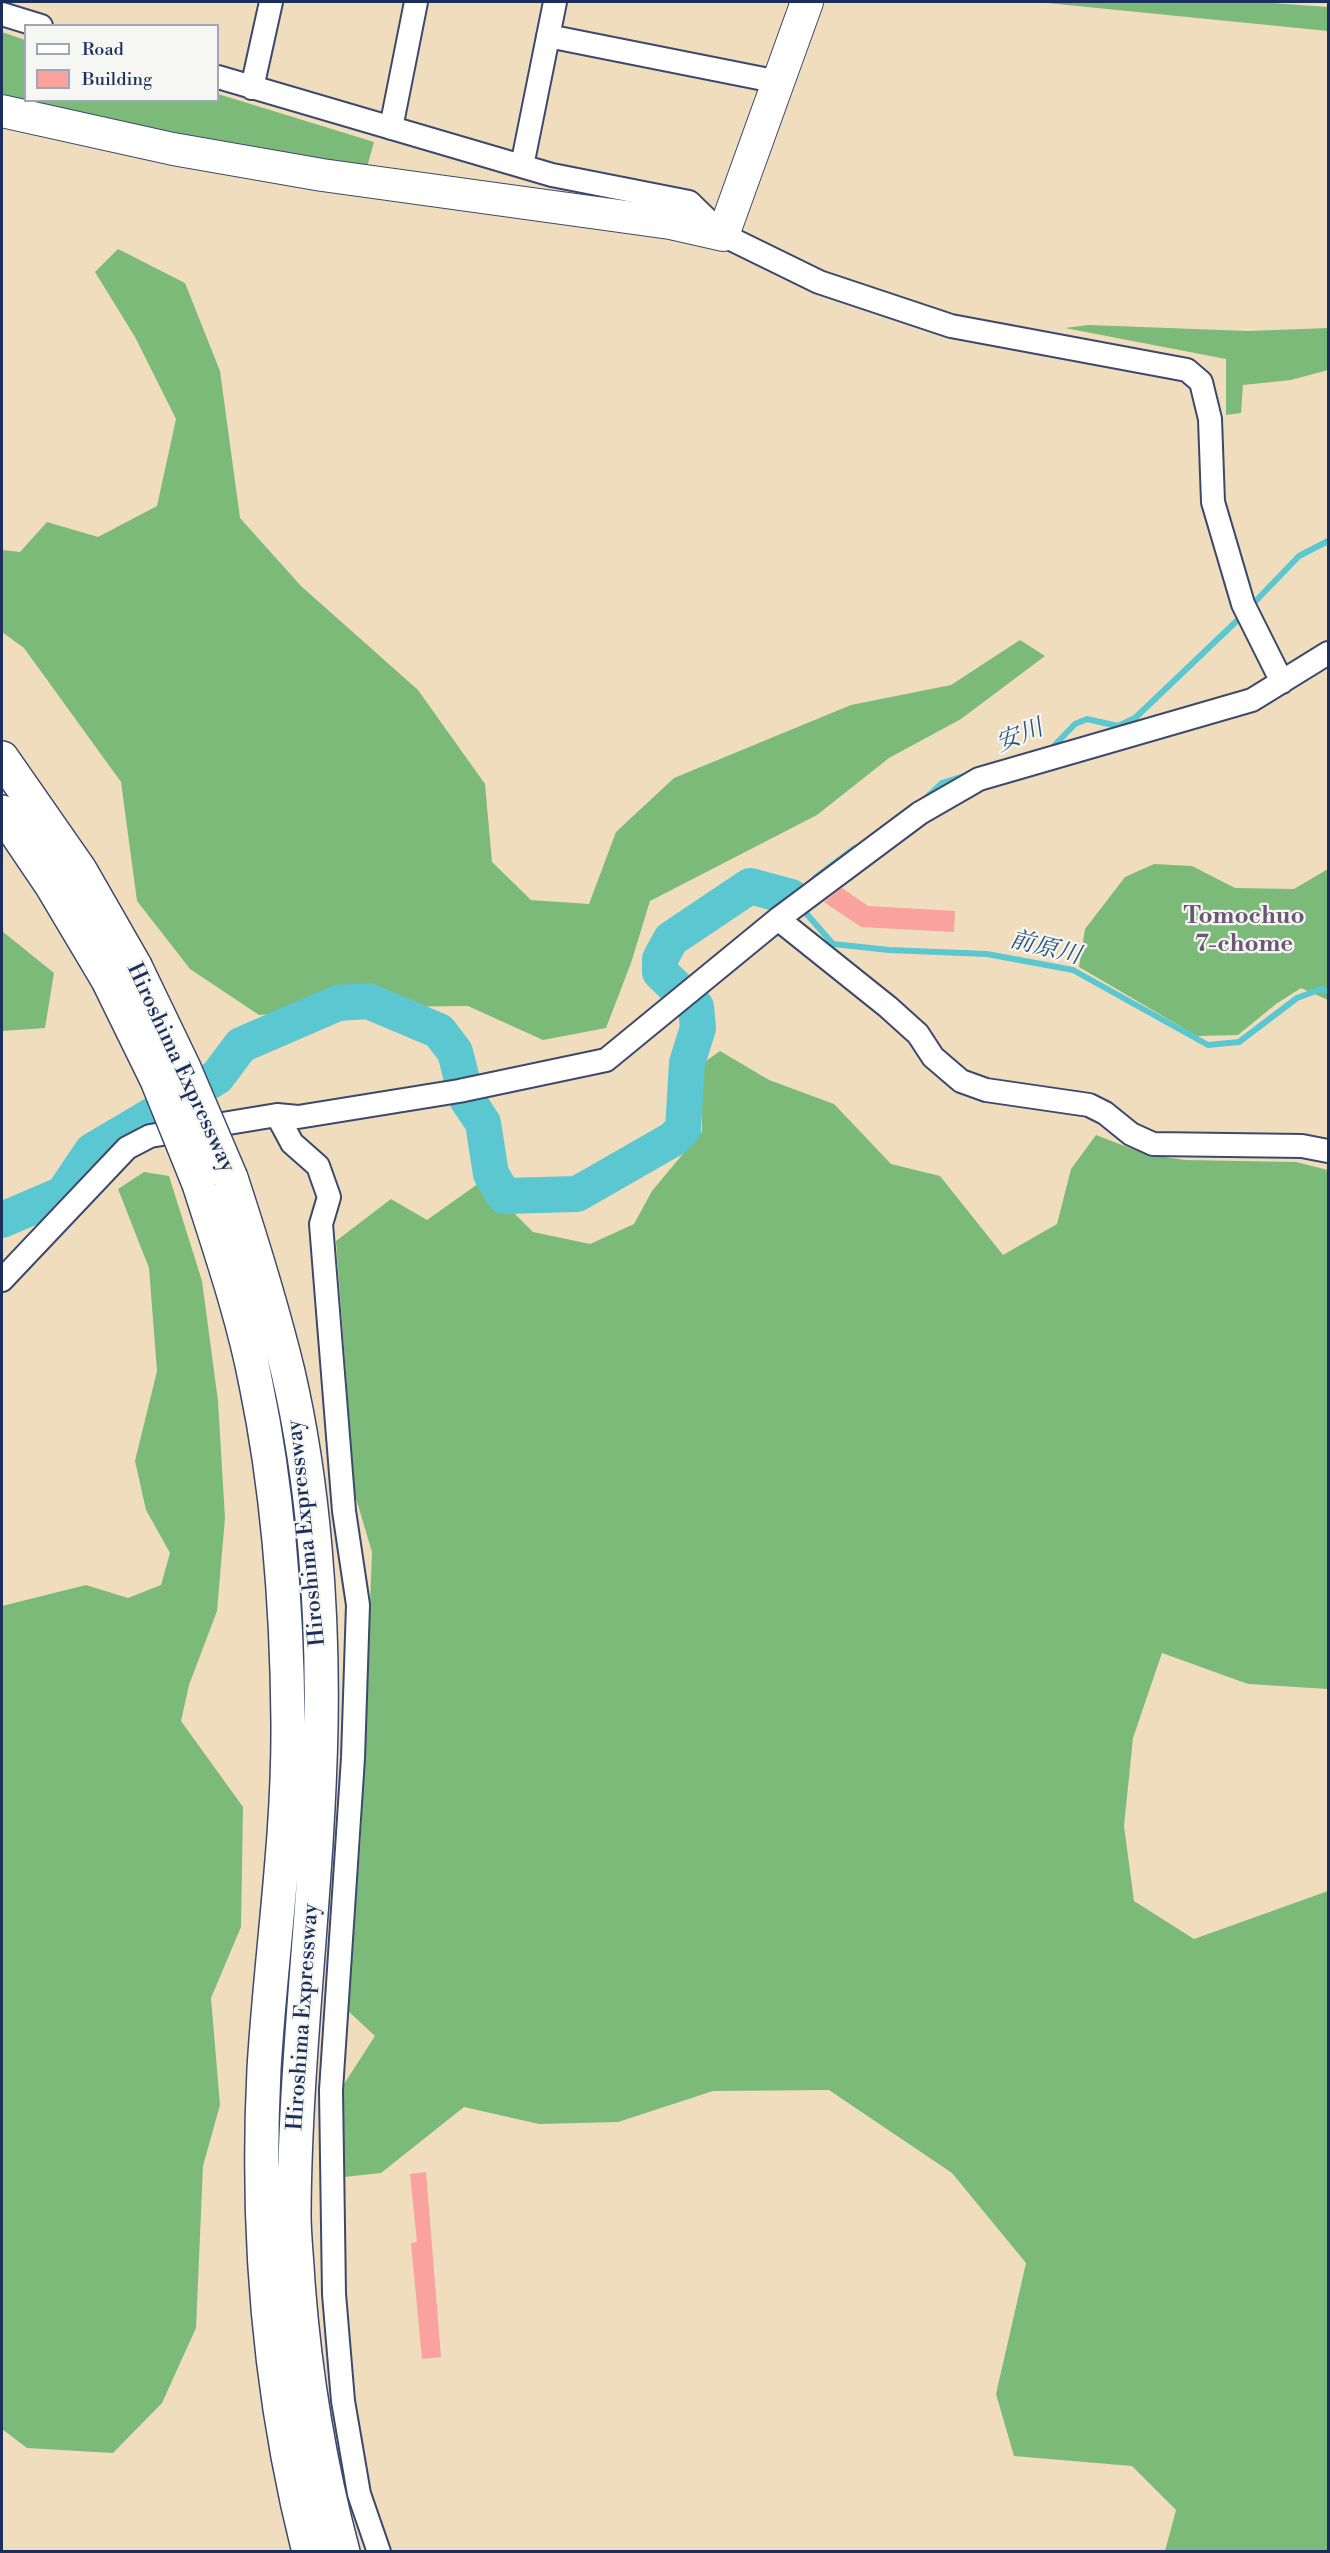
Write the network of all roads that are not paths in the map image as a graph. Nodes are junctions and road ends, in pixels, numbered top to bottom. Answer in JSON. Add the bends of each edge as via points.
{"nodes":[{"id":1,"x":271,"y":2,"type":"edge"},
{"id":2,"x":417,"y":2,"type":"edge"},
{"id":3,"x":555,"y":2,"type":"edge"},
{"id":4,"x":807,"y":2,"type":"edge"},
{"id":5,"x":2,"y":14,"type":"edge"},
{"id":6,"x":34,"y":24,"type":"edge"},
{"id":7,"x":548,"y":36,"type":"junction"},
{"id":8,"x":219,"y":77,"type":"edge"},
{"id":9,"x":779,"y":82,"type":"junction"},
{"id":10,"x":252,"y":88,"type":"junction"},
{"id":11,"x":2,"y":111,"type":"edge"},
{"id":12,"x":391,"y":128,"type":"junction"},
{"id":13,"x":522,"y":166,"type":"junction"},
{"id":14,"x":723,"y":235,"type":"junction"},
{"id":15,"x":1329,"y":653,"type":"edge"},
{"id":16,"x":1282,"y":682,"type":"junction"},
{"id":17,"x":2,"y":758,"type":"edge"},
{"id":18,"x":2,"y":812,"type":"edge"},
{"id":19,"x":778,"y":919,"type":"junction"},
{"id":20,"x":121,"y":973,"type":"junction"},
{"id":21,"x":277,"y":1115,"type":"junction"},
{"id":22,"x":1329,"y":1151,"type":"edge"},
{"id":23,"x":2,"y":1280,"type":"edge"},
{"id":24,"x":309,"y":2552,"type":"edge"},
{"id":25,"x":343,"y":2552,"type":"edge"},
{"id":26,"x":379,"y":2552,"type":"edge"}],
"edges":[{"from":1,"to":10,"type":"street"},
{"from":2,"to":12,"type":"street"},
{"from":3,"to":7,"type":"street"},
{"from":4,"to":9,"type":"street"},
{"from":5,"to":6,"type":"street"},
{"from":7,"to":9,"type":"street"},
{"from":7,"to":13,"type":"street"},
{"from":8,"to":10,"type":"street"},
{"from":9,"to":14,"type":"street"},
{"from":10,"to":12,"type":"street"},
{"from":11,"to":14,"type":"street","via":[[276,167],[670,223]]},
{"from":12,"to":13,"type":"street"},
{"from":13,"to":14,"type":"street","via":[[689,202]]},
{"from":14,"to":16,"type":"street","via":[[819,282],[951,326],[1187,370],[1201,382],[1210,419],[1213,501],[1246,611]]},
{"from":15,"to":16,"type":"street"},
{"from":16,"to":19,"type":"street","via":[[1252,700],[979,779],[921,813]]},
{"from":17,"to":20,"type":"highway","name":"Hiroshima Expressway","via":[[80,870]]},
{"from":18,"to":20,"type":"highway","name":"Hiroshima Expressway","via":[[52,886]]},
{"from":19,"to":21,"type":"street","via":[[606,1060],[298,1117]]},
{"from":19,"to":22,"type":"street","via":[[888,1007],[918,1034],[933,1057],[961,1081],[986,1090],[1089,1105],[1153,1144],[1302,1146]]},
{"from":20,"to":24,"type":"highway","name":"Hiroshima Expressway","bridge":true,"via":[[231,1283],[256,1382],[273,1481],[284,1602],[288,1725],[283,1857],[264,2070],[262,2218],[273,2362],[296,2500]]},
{"from":20,"to":25,"type":"highway","name":"Hiroshima Expressway","bridge":true,"via":[[184,1068],[231,1178],[263,1275],[288,1376],[305,1476],[318,1597],[321,1725],[298,2072],[294,2218],[304,2359],[327,2495]]},
{"from":21,"to":23,"type":"street","via":[[150,1136],[127,1148]]},
{"from":21,"to":26,"type":"street","via":[[292,1143],[318,1166],[329,1197],[321,1224],[344,1511],[358,1605],[353,1758],[331,2090],[334,2294],[347,2424],[359,2494]]}]}
